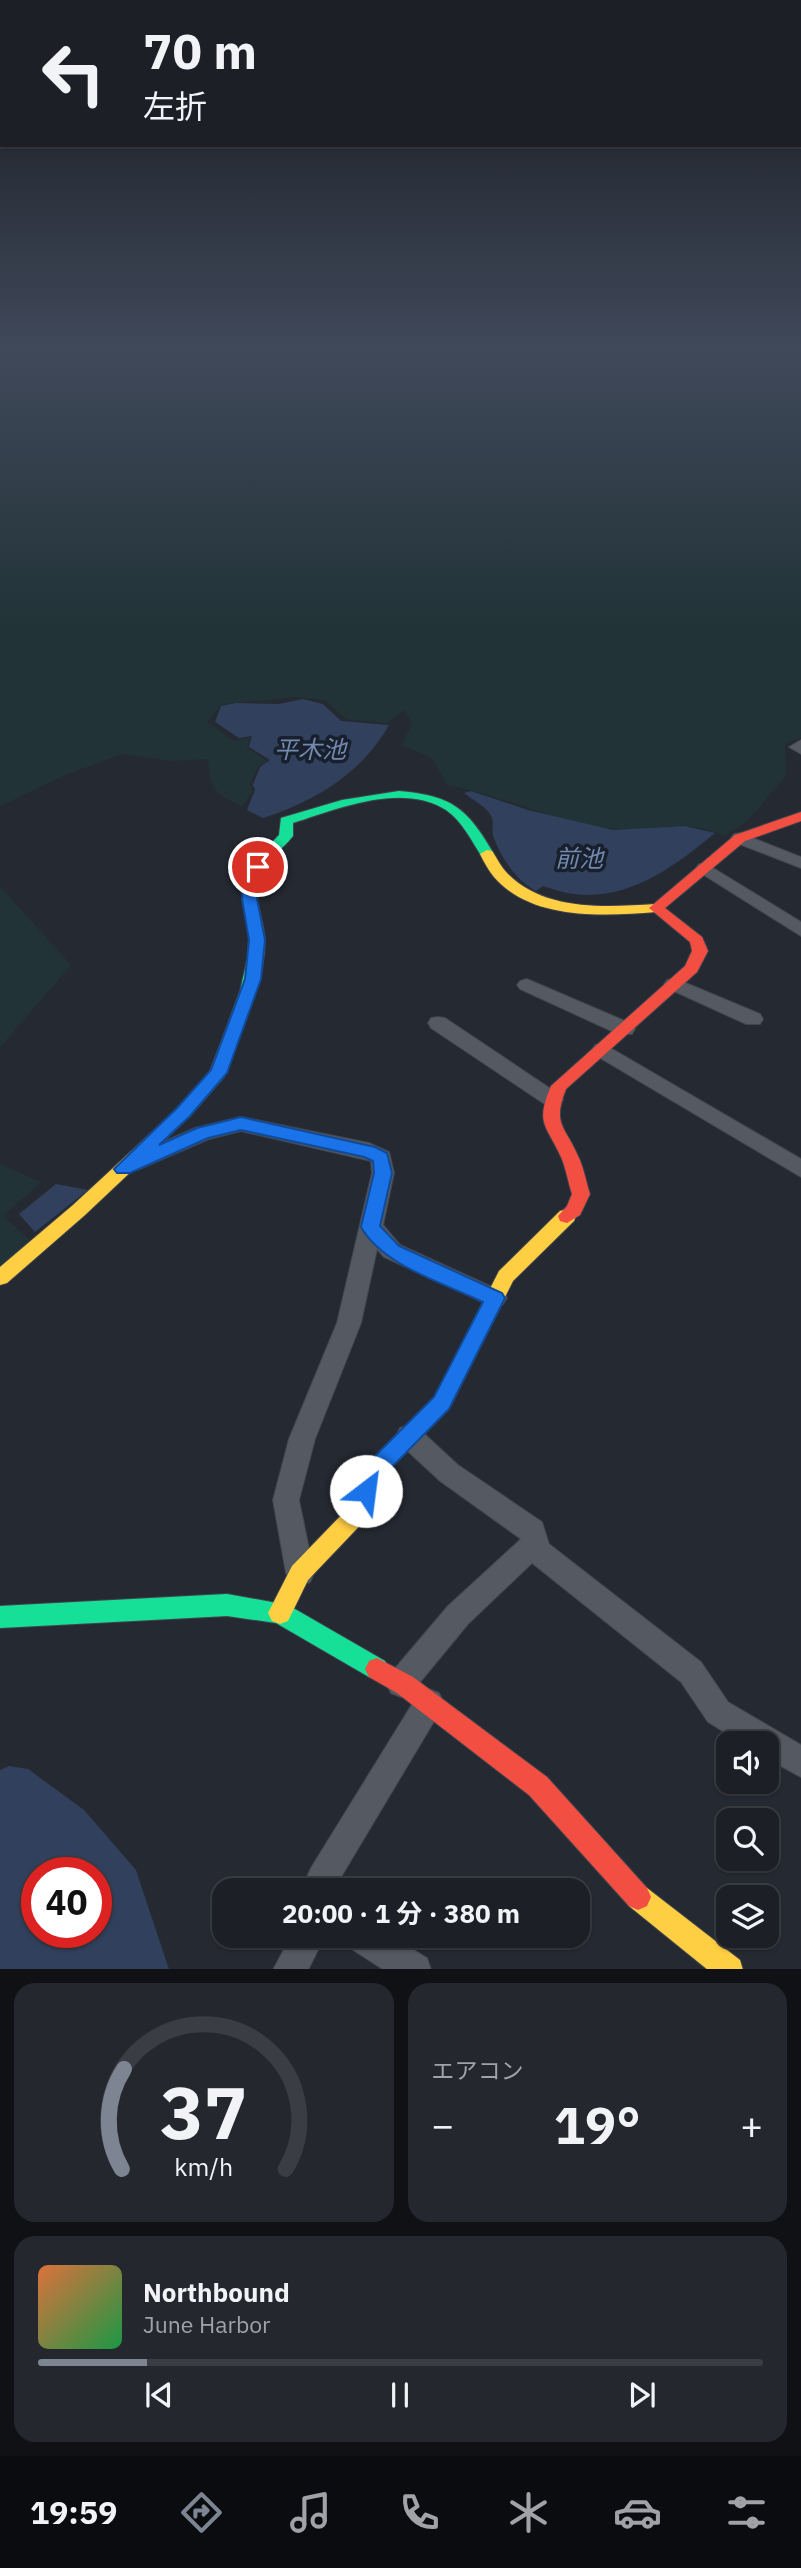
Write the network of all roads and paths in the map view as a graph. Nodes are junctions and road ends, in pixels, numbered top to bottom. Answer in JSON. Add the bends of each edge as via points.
{"nodes":[{"id":1,"x":801,"y":816,"type":"edge"},
{"id":2,"x":740,"y":838,"type":"junction"},
{"id":3,"x":801,"y":863,"type":"edge"},
{"id":4,"x":705,"y":868,"type":"junction"},
{"id":5,"x":656,"y":908,"type":"junction"},
{"id":6,"x":801,"y":930,"type":"edge"},
{"id":7,"x":674,"y":984,"type":"junction"},
{"id":8,"x":527,"y":985,"type":"dead end"},
{"id":9,"x":753,"y":1019,"type":"dead end"},
{"id":10,"x":438,"y":1023,"type":"dead end"},
{"id":11,"x":625,"y":1029,"type":"junction"},
{"id":12,"x":603,"y":1050,"type":"junction"},
{"id":13,"x":553,"y":1100,"type":"junction"},
{"id":14,"x":123,"y":1169,"type":"junction"},
{"id":15,"x":801,"y":1169,"type":"edge"},
{"id":16,"x":371,"y":1227,"type":"junction"},
{"id":17,"x":0,"y":1278,"type":"edge"},
{"id":18,"x":495,"y":1298,"type":"junction"},
{"id":19,"x":409,"y":1436,"type":"junction"},
{"id":20,"x":535,"y":1543,"type":"junction"},
{"id":21,"x":300,"y":1573,"type":"junction"},
{"id":22,"x":280,"y":1613,"type":"junction"},
{"id":23,"x":0,"y":1617,"type":"edge"},
{"id":24,"x":401,"y":1683,"type":"junction"},
{"id":25,"x":429,"y":1703,"type":"junction"},
{"id":26,"x":801,"y":1762,"type":"edge"},
{"id":27,"x":324,"y":1878,"type":"edge"},
{"id":28,"x":302,"y":1948,"type":"edge"},
{"id":29,"x":380,"y":1948,"type":"edge"},
{"id":30,"x":408,"y":1967,"type":"edge"},
{"id":31,"x":289,"y":1969,"type":"edge"},
{"id":32,"x":730,"y":1969,"type":"edge"}],
"edges":[{"from":1,"to":2,"type":"street"},
{"from":2,"to":3,"type":"street"},
{"from":2,"to":4,"type":"street"},
{"from":4,"to":5,"type":"street"},
{"from":4,"to":6,"type":"street"},
{"from":5,"to":7,"type":"street","via":[[697,940],[700,951],[691,969]]},
{"from":5,"to":14,"type":"street","via":[[582,908],[514,888],[501,878],[469,820],[435,800],[396,794],[367,796],[286,821],[286,836],[251,880],[257,940],[253,979],[218,1073]]},
{"from":7,"to":9,"type":"street"},
{"from":7,"to":11,"type":"street"},
{"from":8,"to":11,"type":"street"},
{"from":10,"to":13,"type":"street"},
{"from":11,"to":12,"type":"street"},
{"from":12,"to":13,"type":"street","via":[[559,1086]]},
{"from":12,"to":15,"type":"street"},
{"from":13,"to":18,"type":"street","via":[[553,1130],[570,1157],[581,1194],[573,1210],[506,1276]]},
{"from":14,"to":16,"type":"street","via":[[203,1133],[241,1124],[369,1152],[381,1157],[383,1173]]},
{"from":14,"to":17,"type":"street"},
{"from":16,"to":18,"type":"street","via":[[392,1251]]},
{"from":16,"to":21,"type":"street","via":[[349,1323],[302,1439],[286,1500]]},
{"from":18,"to":19,"type":"street","via":[[442,1403]]},
{"from":19,"to":20,"type":"street","via":[[449,1473],[532,1530]]},
{"from":19,"to":21,"type":"street","via":[[372,1473],[361,1509]]},
{"from":20,"to":24,"type":"street","via":[[458,1615]]},
{"from":20,"to":26,"type":"street","via":[[537,1551],[691,1672],[718,1712]]},
{"from":21,"to":22,"type":"street"},
{"from":22,"to":23,"type":"street","via":[[227,1605]]},
{"from":22,"to":24,"type":"street"},
{"from":24,"to":25,"type":"street"},
{"from":25,"to":27,"type":"street"},
{"from":25,"to":32,"type":"street","via":[[538,1786],[632,1892]]},
{"from":28,"to":31,"type":"street"},
{"from":29,"to":30,"type":"street"}]}
